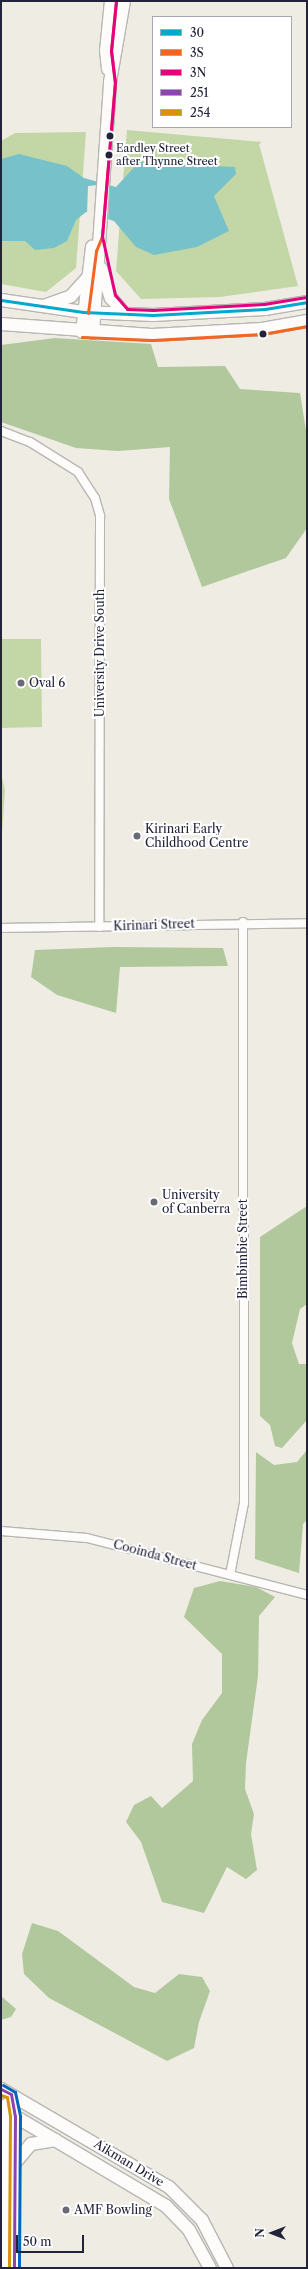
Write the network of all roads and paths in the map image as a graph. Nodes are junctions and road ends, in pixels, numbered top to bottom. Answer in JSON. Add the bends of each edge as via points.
{"nodes":[{"id":1,"x":111,"y":1,"type":"edge"},
{"id":2,"x":124,"y":1,"type":"edge"},
{"id":3,"x":110,"y":82,"type":"junction"},
{"id":4,"x":97,"y":236,"type":"junction"},
{"id":5,"x":98,"y":255,"type":"junction"},
{"id":6,"x":88,"y":277,"type":"junction"},
{"id":7,"x":1,"y":300,"type":"edge"},
{"id":8,"x":307,"y":302,"type":"edge"},
{"id":9,"x":43,"y":306,"type":"junction"},
{"id":10,"x":89,"y":312,"type":"junction"},
{"id":11,"x":125,"y":314,"type":"junction"},
{"id":12,"x":307,"y":321,"type":"edge"},
{"id":13,"x":1,"y":324,"type":"edge"},
{"id":14,"x":87,"y":332,"type":"junction"},
{"id":15,"x":1,"y":431,"type":"edge"},
{"id":16,"x":243,"y":922,"type":"junction"},
{"id":17,"x":307,"y":923,"type":"edge"},
{"id":18,"x":99,"y":927,"type":"junction"},
{"id":19,"x":1,"y":928,"type":"edge"},
{"id":20,"x":1,"y":1531,"type":"edge"},
{"id":21,"x":230,"y":1575,"type":"junction"},
{"id":22,"x":307,"y":1595,"type":"edge"},
{"id":23,"x":6,"y":2092,"type":"edge"},
{"id":24,"x":3,"y":2109,"type":"edge"},
{"id":25,"x":15,"y":2116,"type":"junction"},
{"id":26,"x":56,"y":2140,"type":"junction"},
{"id":27,"x":15,"y":2165,"type":"junction"},
{"id":28,"x":5,"y":2268,"type":"edge"},
{"id":29,"x":14,"y":2268,"type":"edge"},
{"id":30,"x":210,"y":2268,"type":"edge"},
{"id":31,"x":226,"y":2268,"type":"edge"}],
"edges":[{"from":1,"to":3,"type":"main road","via":[[106,51]]},
{"from":2,"to":3,"type":"main road"},
{"from":3,"to":4,"type":"main road"},
{"from":4,"to":5,"type":"main road"},
{"from":4,"to":6,"type":"main road"},
{"from":5,"to":10,"type":"main road"},
{"from":5,"to":11,"type":"main road","via":[[106,287]]},
{"from":6,"to":9,"type":"main road","via":[[71,296]]},
{"from":6,"to":10,"type":"main road"},
{"from":7,"to":9,"type":"main road"},
{"from":8,"to":11,"type":"main road","via":[[186,316]]},
{"from":9,"to":10,"type":"main road"},
{"from":10,"to":11,"type":"main road"},
{"from":10,"to":14,"type":"main road"},
{"from":12,"to":14,"type":"main road","via":[[262,329],[152,335]]},
{"from":13,"to":14,"type":"main road"},
{"from":15,"to":18,"type":"street","name":"University Drive South","via":[[30,442],[78,472],[95,498],[100,516]]},
{"from":16,"to":17,"type":"street","name":"Kirinari Street"},
{"from":16,"to":18,"type":"street","name":"Kirinari Street"},
{"from":16,"to":21,"type":"street","name":"Bimbimbie Street","via":[[244,1503]]},
{"from":18,"to":19,"type":"street","name":"Kirinari Street"},
{"from":20,"to":21,"type":"street","name":"Cooinda Street","via":[[87,1538]]},
{"from":21,"to":22,"type":"street","name":"Cooinda Street"},
{"from":23,"to":24,"type":"main road"},
{"from":23,"to":25,"type":"main road"},
{"from":23,"to":31,"type":"main road","name":"Aikman Drive","via":[[169,2187],[202,2220]]},
{"from":24,"to":25,"type":"main road","name":"Aikman Drive"},
{"from":24,"to":28,"type":"main road"},
{"from":25,"to":26,"type":"main road","name":"Aikman Drive"},
{"from":25,"to":27,"type":"main road"},
{"from":26,"to":27,"type":"main road","via":[[31,2144],[20,2153]]},
{"from":26,"to":30,"type":"main road","name":"Aikman Drive","via":[[166,2206],[189,2230]]},
{"from":27,"to":29,"type":"main road"}]}
